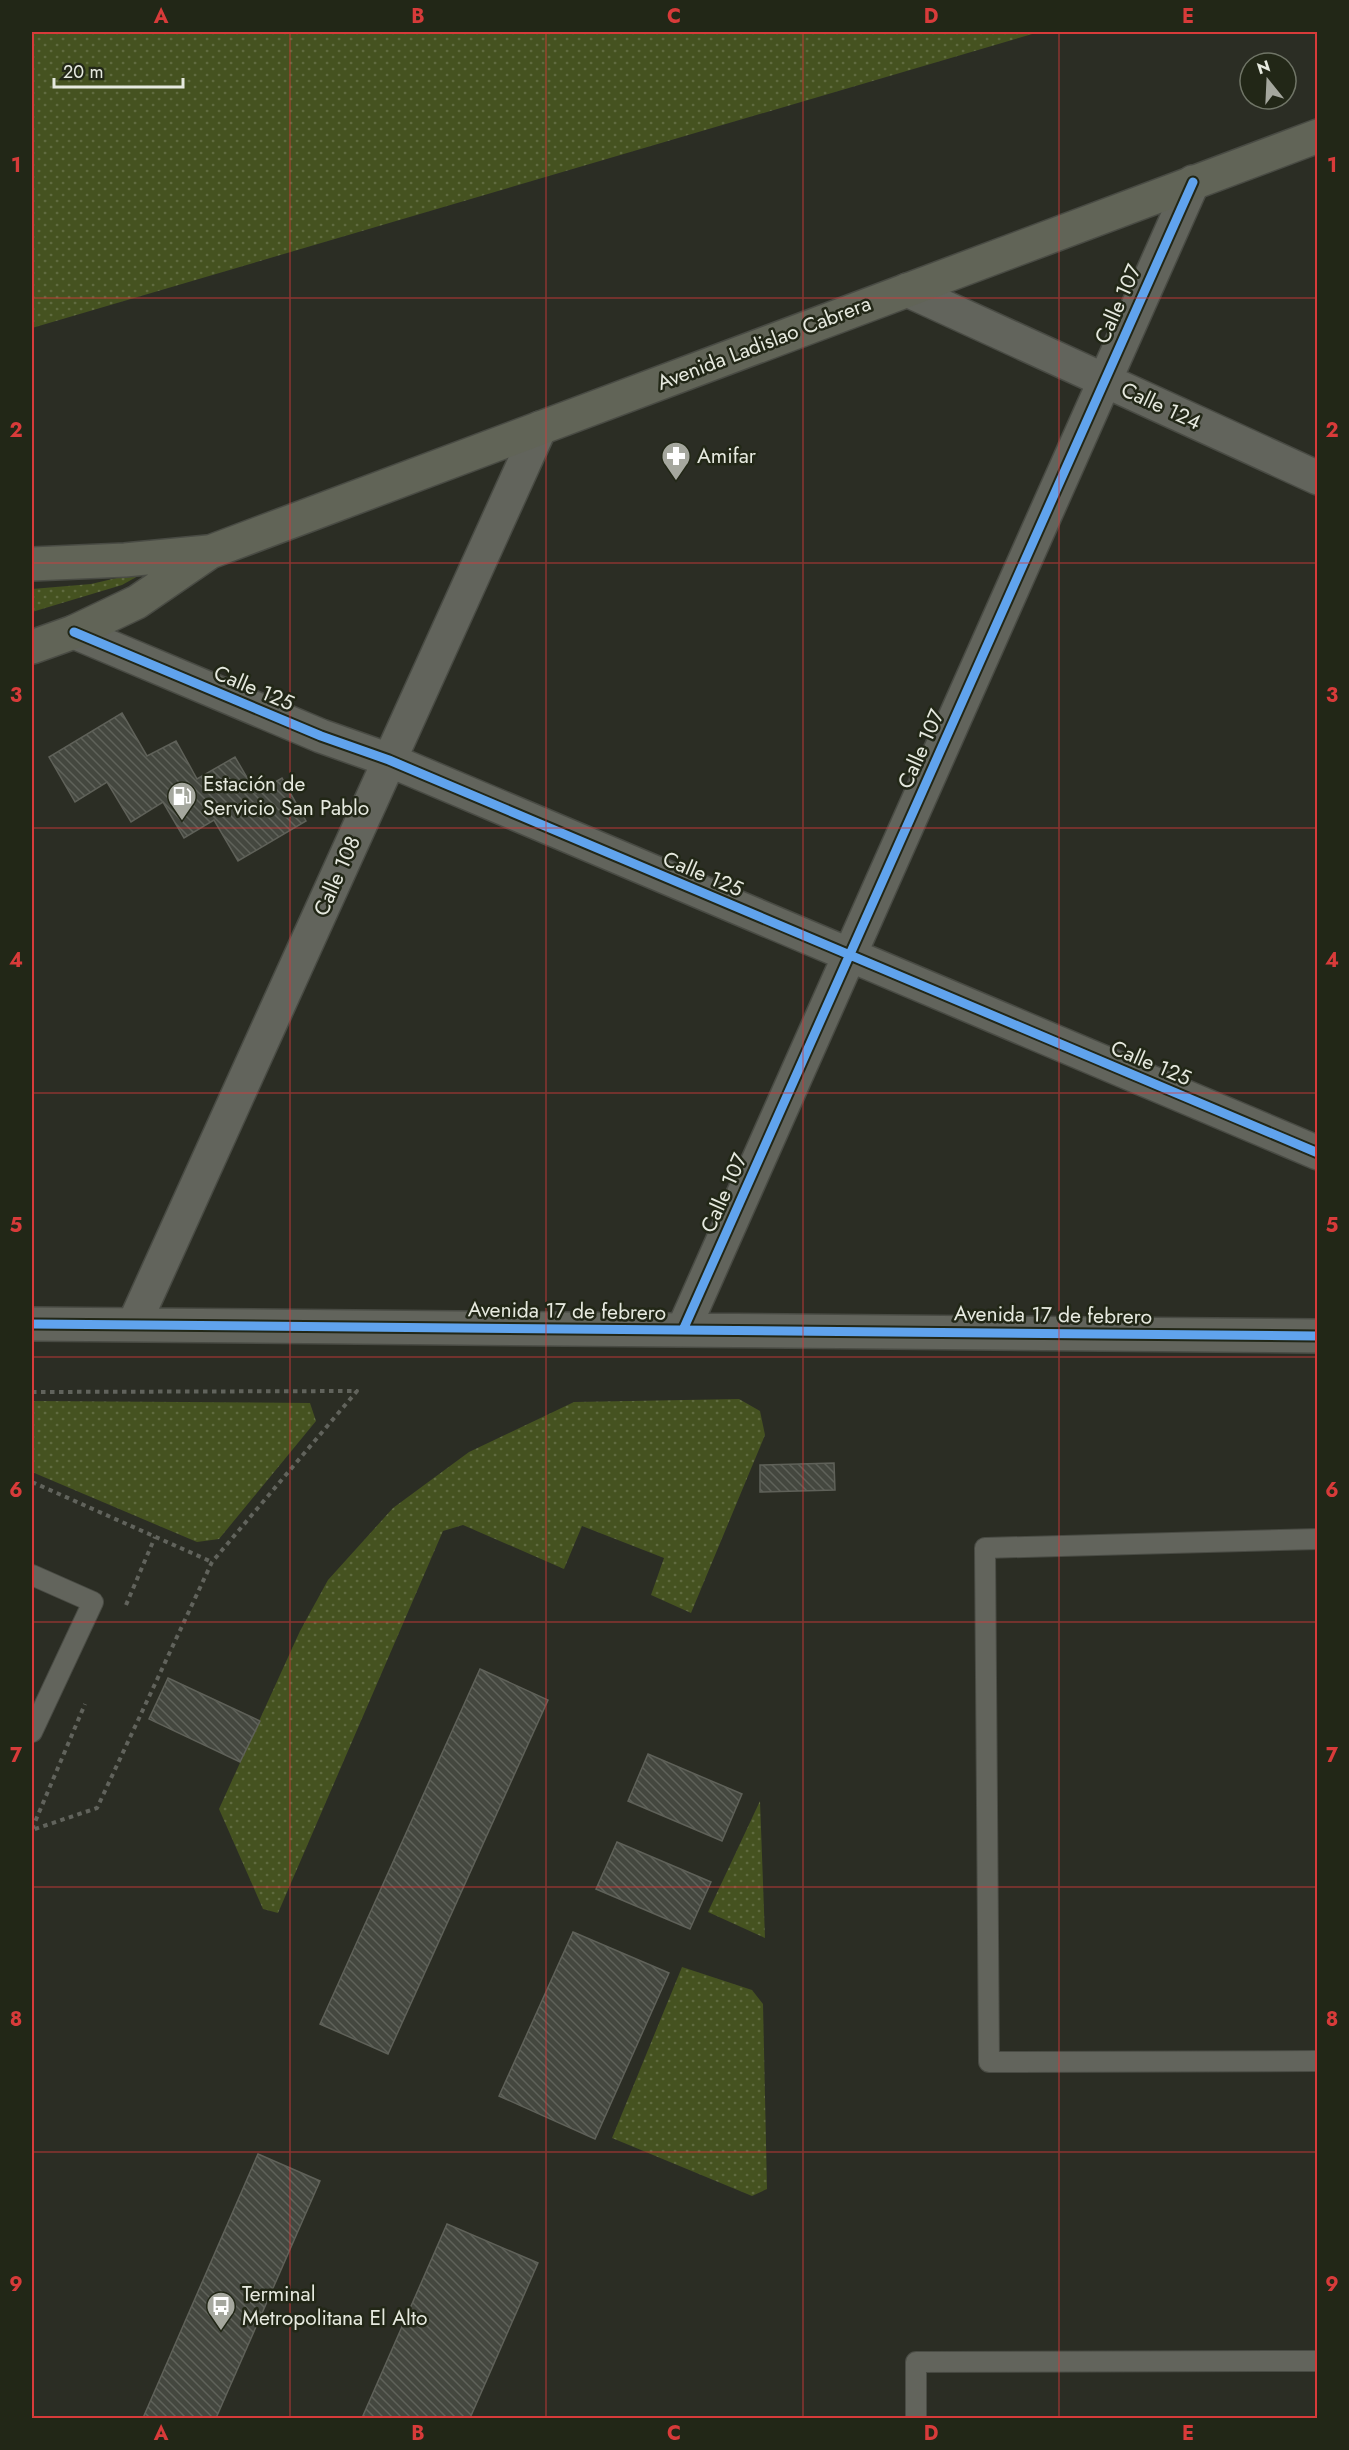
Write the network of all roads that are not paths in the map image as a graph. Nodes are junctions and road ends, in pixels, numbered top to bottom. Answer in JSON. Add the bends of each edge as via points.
{"nodes":[{"id":1,"x":1317,"y":136,"type":"edge"},
{"id":2,"x":1193,"y":182,"type":"junction"},
{"id":3,"x":907,"y":290,"type":"junction"},
{"id":4,"x":1104,"y":380,"type":"junction"},
{"id":5,"x":540,"y":428,"type":"junction"},
{"id":6,"x":1317,"y":478,"type":"edge"},
{"id":7,"x":210,"y":552,"type":"junction"},
{"id":8,"x":32,"y":564,"type":"edge"},
{"id":9,"x":74,"y":632,"type":"junction"},
{"id":10,"x":32,"y":647,"type":"edge"},
{"id":11,"x":389,"y":760,"type":"junction"},
{"id":12,"x":849,"y":955,"type":"junction"},
{"id":13,"x":1317,"y":1153,"type":"edge"},
{"id":14,"x":32,"y":1324,"type":"edge"},
{"id":15,"x":134,"y":1324,"type":"junction"},
{"id":16,"x":683,"y":1330,"type":"junction"},
{"id":17,"x":1317,"y":1336,"type":"edge"},
{"id":18,"x":1317,"y":1539,"type":"edge"},
{"id":19,"x":32,"y":1575,"type":"edge"},
{"id":20,"x":32,"y":1732,"type":"edge"},
{"id":21,"x":1317,"y":2061,"type":"edge"},
{"id":22,"x":1317,"y":2361,"type":"edge"},
{"id":23,"x":916,"y":2418,"type":"edge"}],
"edges":[{"from":1,"to":2,"type":"highway","name":"Avenida Ladislao Cabrera"},
{"from":2,"to":3,"type":"highway","name":"Avenida Ladislao Cabrera"},
{"from":2,"to":4,"type":"street","name":"Calle 107"},
{"from":3,"to":4,"type":"street","name":"Calle 124"},
{"from":3,"to":5,"type":"highway","name":"Avenida Ladislao Cabrera"},
{"from":4,"to":6,"type":"street","name":"Calle 124"},
{"from":4,"to":12,"type":"street","name":"Calle 107"},
{"from":5,"to":7,"type":"highway","name":"Avenida Ladislao Cabrera"},
{"from":5,"to":11,"type":"street","name":"Calle 108"},
{"from":7,"to":8,"type":"highway","name":"Avenida Ladislao Cabrera"},
{"from":7,"to":9,"type":"highway","name":"Avenida Ladislao Cabrera","via":[[137,602]]},
{"from":9,"to":10,"type":"highway","name":"Avenida Ladislao Cabrera"},
{"from":9,"to":11,"type":"street","name":"Calle 125","via":[[321,736]]},
{"from":11,"to":12,"type":"street","name":"Calle 125"},
{"from":11,"to":15,"type":"street","name":"Calle 108"},
{"from":12,"to":13,"type":"street","name":"Calle 125"},
{"from":12,"to":16,"type":"street","name":"Calle 107"},
{"from":14,"to":15,"type":"street","name":"Avenida 17 de febrero"},
{"from":15,"to":16,"type":"street","name":"Avenida 17 de febrero"},
{"from":16,"to":17,"type":"street","name":"Avenida 17 de febrero"},
{"from":18,"to":21,"type":"lane","via":[[985,1548],[989,2062]]},
{"from":19,"to":20,"type":"lane","via":[[93,1602]]},
{"from":22,"to":23,"type":"lane","via":[[916,2362]]}]}
